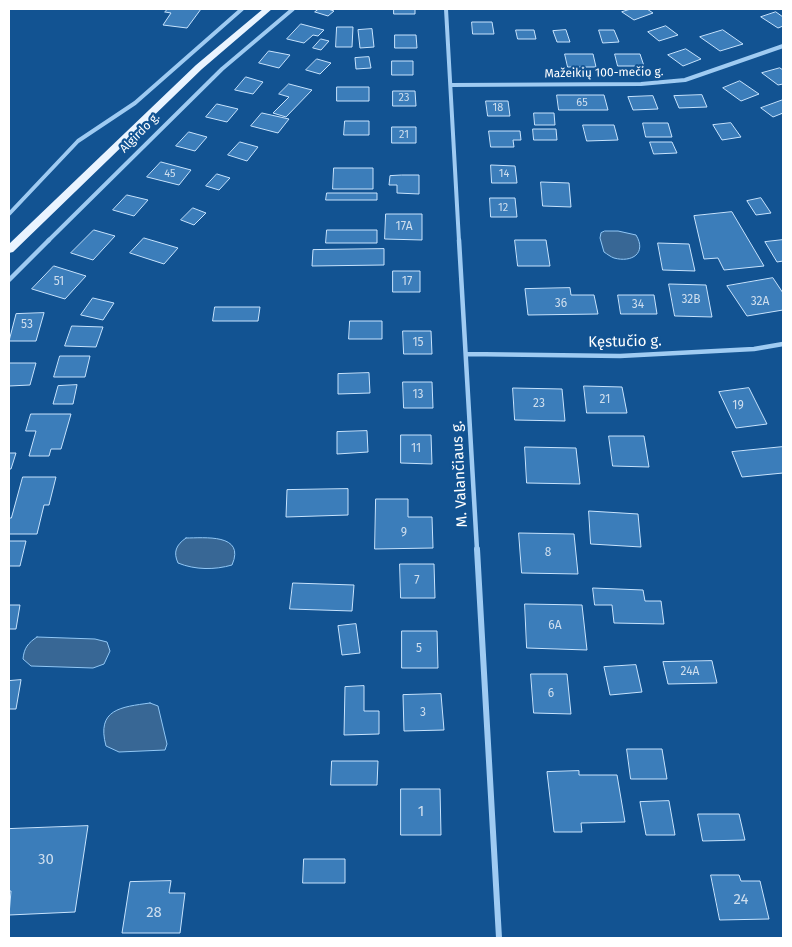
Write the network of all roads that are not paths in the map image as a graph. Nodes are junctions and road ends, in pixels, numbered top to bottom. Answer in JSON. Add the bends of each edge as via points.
{"nodes":[{"id":1,"x":242,"y":9,"type":"edge"},
{"id":2,"x":268,"y":9,"type":"edge"},
{"id":3,"x":293,"y":9,"type":"edge"},
{"id":4,"x":446,"y":9,"type":"edge"},
{"id":5,"x":783,"y":46,"type":"edge"},
{"id":6,"x":451,"y":85,"type":"junction"},
{"id":7,"x":9,"y":214,"type":"edge"},
{"id":8,"x":9,"y":250,"type":"edge"},
{"id":9,"x":9,"y":280,"type":"edge"},
{"id":10,"x":783,"y":344,"type":"edge"},
{"id":11,"x":466,"y":354,"type":"junction"},
{"id":12,"x":499,"y":938,"type":"edge"}],
"edges":[{"from":1,"to":7,"type":"street","via":[[135,103],[78,141]]},
{"from":2,"to":8,"type":"main road","name":"Algirdo g.","via":[[199,67]]},
{"from":3,"to":9,"type":"street","name":"Algirdo g.","via":[[222,69]]},
{"from":4,"to":6,"type":"street","name":"M. Valančiaus g."},
{"from":5,"to":6,"type":"street","name":"Mažeikių 100-mečio g.","via":[[685,80],[641,84]]},
{"from":6,"to":11,"type":"street","name":"M. Valančiaus g."},
{"from":10,"to":11,"type":"street","name":"Kęstučio g.","via":[[754,349],[620,356]]},
{"from":11,"to":12,"type":"street","name":"M. Valančiaus g."}]}
